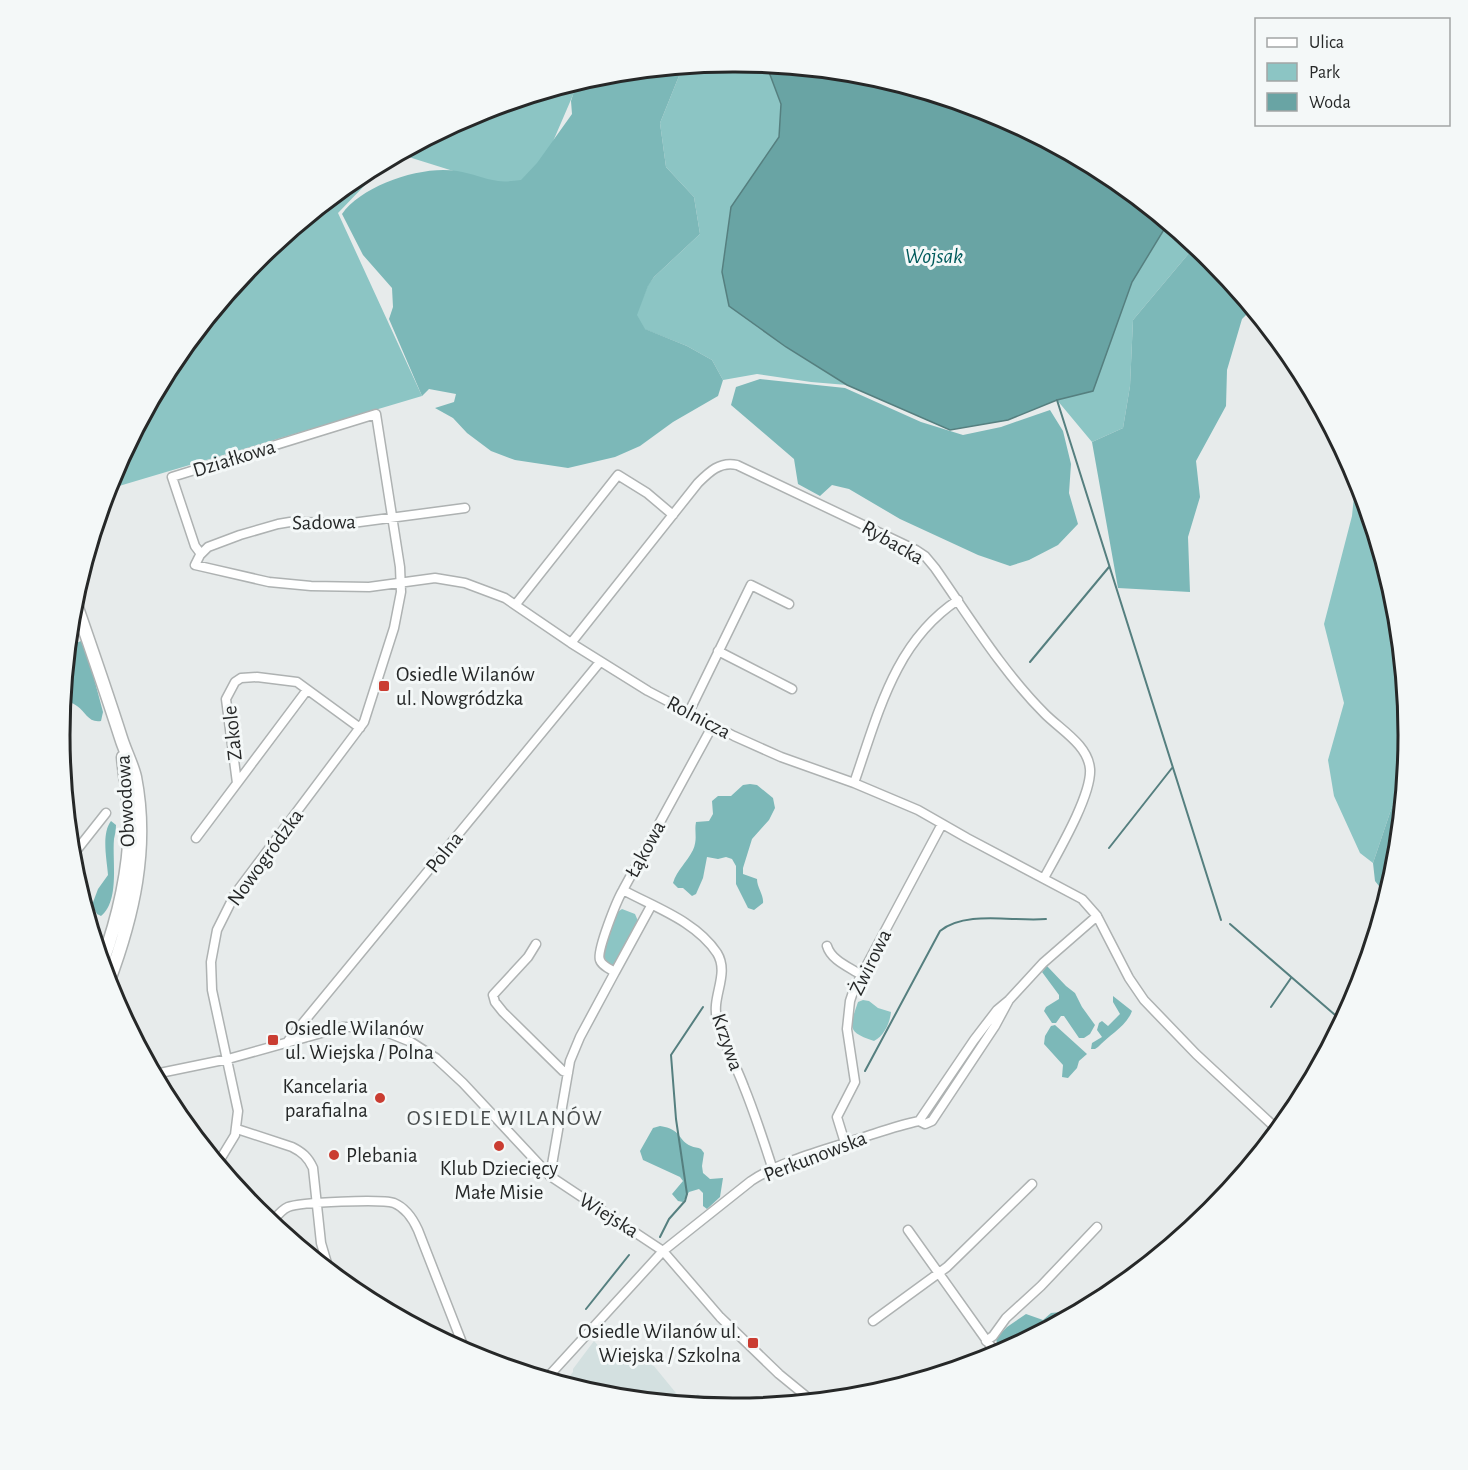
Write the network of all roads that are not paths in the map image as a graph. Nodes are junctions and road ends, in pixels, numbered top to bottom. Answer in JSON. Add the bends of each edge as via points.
{"nodes":[{"id":1,"x":376,"y":414,"type":"joint"},
{"id":2,"x":465,"y":508,"type":"dead end"},
{"id":3,"x":673,"y":514,"type":"junction"},
{"id":4,"x":393,"y":518,"type":"junction"},
{"id":5,"x":201,"y":554,"type":"junction"},
{"id":6,"x":402,"y":582,"type":"junction"},
{"id":7,"x":958,"y":600,"type":"junction"},
{"id":8,"x":516,"y":604,"type":"junction"},
{"id":9,"x":789,"y":604,"type":"dead end"},
{"id":10,"x":81,"y":619,"type":"edge"},
{"id":11,"x":571,"y":643,"type":"junction"},
{"id":12,"x":718,"y":651,"type":"junction"},
{"id":13,"x":600,"y":662,"type":"junction"},
{"id":14,"x":792,"y":689,"type":"dead end"},
{"id":15,"x":308,"y":690,"type":"junction"},
{"id":16,"x":689,"y":712,"type":"junction"},
{"id":17,"x":712,"y":725,"type":"junction"},
{"id":18,"x":360,"y":728,"type":"junction"},
{"id":19,"x":122,"y":744,"type":"junction"},
{"id":20,"x":237,"y":783,"type":"junction"},
{"id":21,"x":854,"y":783,"type":"junction"},
{"id":22,"x":106,"y":813,"type":"dead end"},
{"id":23,"x":942,"y":824,"type":"junction"},
{"id":24,"x":196,"y":838,"type":"dead end"},
{"id":25,"x":80,"y":846,"type":"edge"},
{"id":26,"x":1044,"y":878,"type":"junction"},
{"id":27,"x":622,"y":890,"type":"junction"},
{"id":28,"x":651,"y":906,"type":"junction"},
{"id":29,"x":1097,"y":916,"type":"junction"},
{"id":30,"x":536,"y":944,"type":"dead end"},
{"id":31,"x":827,"y":946,"type":"dead end"},
{"id":32,"x":106,"y":949,"type":"edge"},
{"id":33,"x":113,"y":967,"type":"edge"},
{"id":34,"x":615,"y":972,"type":"junction"},
{"id":35,"x":861,"y":975,"type":"junction"},
{"id":36,"x":287,"y":1042,"type":"junction"},
{"id":37,"x":228,"y":1059,"type":"junction"},
{"id":38,"x":162,"y":1072,"type":"edge"},
{"id":39,"x":568,"y":1072,"type":"junction"},
{"id":40,"x":1271,"y":1124,"type":"edge"},
{"id":41,"x":237,"y":1129,"type":"junction"},
{"id":42,"x":845,"y":1143,"type":"junction"},
{"id":43,"x":222,"y":1156,"type":"edge"},
{"id":44,"x":773,"y":1170,"type":"junction"},
{"id":45,"x":550,"y":1176,"type":"junction"},
{"id":46,"x":1032,"y":1184,"type":"dead end"},
{"id":47,"x":316,"y":1204,"type":"junction"},
{"id":48,"x":278,"y":1216,"type":"edge"},
{"id":49,"x":1097,"y":1227,"type":"dead end"},
{"id":50,"x":908,"y":1230,"type":"dead end"},
{"id":51,"x":663,"y":1251,"type":"junction"},
{"id":52,"x":324,"y":1256,"type":"edge"},
{"id":53,"x":939,"y":1274,"type":"junction"},
{"id":54,"x":873,"y":1321,"type":"dead end"},
{"id":55,"x":461,"y":1339,"type":"edge"},
{"id":56,"x":986,"y":1341,"type":"junction"},
{"id":57,"x":990,"y":1347,"type":"edge"},
{"id":58,"x":552,"y":1373,"type":"edge"},
{"id":59,"x":804,"y":1395,"type":"edge"}],
"edges":[{"from":1,"to":4,"type":"street","name":"Nowogródzka"},
{"from":1,"to":5,"type":"street","name":"Działkowa","via":[[172,477]]},
{"from":2,"to":4,"type":"street","name":"Sadowa"},
{"from":3,"to":7,"type":"street","name":"Rybacka","via":[[710,471],[729,463],[736,465],[916,550],[925,556]]},
{"from":3,"to":8,"type":"street","via":[[618,475]]},
{"from":3,"to":11,"type":"street","name":"Rybacka"},
{"from":4,"to":5,"type":"street","name":"Sadowa","via":[[278,524],[208,547]]},
{"from":4,"to":6,"type":"street","name":"Nowogródzka"},
{"from":5,"to":6,"type":"street","name":"Rolnicza","via":[[195,565],[285,584],[355,588]]},
{"from":6,"to":8,"type":"street","name":"Rolnicza","via":[[435,578],[458,581]]},
{"from":6,"to":18,"type":"street","name":"Nowogródzka","via":[[388,651]]},
{"from":7,"to":21,"type":"street","via":[[926,626],[891,679]]},
{"from":7,"to":26,"type":"street","name":"Rybacka","via":[[1021,690],[1086,756],[1090,769],[1086,793]]},
{"from":8,"to":11,"type":"street","name":"Rolnicza"},
{"from":9,"to":12,"type":"street","via":[[751,585]]},
{"from":10,"to":19,"type":"main road","name":"Obwodowa"},
{"from":11,"to":13,"type":"street","name":"Rolnicza"},
{"from":12,"to":14,"type":"street"},
{"from":12,"to":16,"type":"street"},
{"from":13,"to":16,"type":"street","name":"Rolnicza"},
{"from":13,"to":36,"type":"street","name":"Polna"},
{"from":15,"to":18,"type":"street","name":"Zakole"},
{"from":15,"to":20,"type":"street"},
{"from":15,"to":20,"type":"street","name":"Zakole","via":[[288,679],[246,676],[235,682],[226,699]]},
{"from":16,"to":17,"type":"street","name":"Rolnicza"},
{"from":17,"to":21,"type":"street","name":"Rolnicza","via":[[781,757]]},
{"from":17,"to":27,"type":"street","name":"Łąkowa"},
{"from":18,"to":37,"type":"street","name":"Nowogródzka","via":[[235,894],[221,920],[214,941],[211,979]]},
{"from":19,"to":32,"type":"main road","name":"Obwodowa","via":[[129,803],[129,849],[120,907]]},
{"from":19,"to":33,"type":"main road","name":"Obwodowa","via":[[134,774],[141,836],[133,907]]},
{"from":20,"to":24,"type":"street"},
{"from":21,"to":23,"type":"street","name":"Rolnicza"},
{"from":22,"to":25,"type":"street"},
{"from":23,"to":26,"type":"street","name":"Rolnicza"},
{"from":23,"to":35,"type":"street","name":"Żwirowa"},
{"from":26,"to":29,"type":"street","name":"Rolnicza","via":[[1082,899]]},
{"from":27,"to":28,"type":"street","name":"Krzywa"},
{"from":27,"to":34,"type":"street","name":"Łąkowa","via":[[599,954],[602,963]]},
{"from":28,"to":34,"type":"street","name":"Łąkowa"},
{"from":28,"to":44,"type":"street","name":"Krzywa","via":[[695,930],[719,957],[722,971],[715,1003],[717,1020]]},
{"from":29,"to":40,"type":"street","name":"Rolnicza","via":[[1144,1000]]},
{"from":29,"to":42,"type":"street","name":"Perkunowska","via":[[1043,963],[1009,1000],[930,1123],[920,1121]]},
{"from":30,"to":39,"type":"street","via":[[493,994],[494,999]]},
{"from":31,"to":35,"type":"street","via":[[833,957]]},
{"from":34,"to":39,"type":"street","name":"Łąkowa","via":[[580,1037]]},
{"from":35,"to":42,"type":"street","name":"Żwirowa","via":[[852,995],[847,1029],[855,1082],[837,1117]]},
{"from":36,"to":37,"type":"street","name":"Wiejska"},
{"from":36,"to":45,"type":"street","name":"Wiejska","via":[[350,1026],[381,1030],[411,1042],[463,1083]]},
{"from":37,"to":38,"type":"street","name":"Wiejska"},
{"from":37,"to":41,"type":"street","name":"Nowogródzka","via":[[238,1111]]},
{"from":39,"to":45,"type":"street","name":"Łąkowa"},
{"from":41,"to":43,"type":"street"},
{"from":41,"to":47,"type":"street","via":[[292,1147],[305,1156],[313,1168]]},
{"from":42,"to":44,"type":"street","name":"Perkunowska"},
{"from":44,"to":51,"type":"street","name":"Perkunowska","via":[[751,1181]]},
{"from":45,"to":51,"type":"street","name":"Wiejska"},
{"from":46,"to":53,"type":"street"},
{"from":47,"to":48,"type":"street","via":[[288,1207]]},
{"from":47,"to":52,"type":"street"},
{"from":47,"to":55,"type":"street","via":[[384,1201],[408,1213]]},
{"from":49,"to":56,"type":"street"},
{"from":50,"to":53,"type":"street"},
{"from":51,"to":58,"type":"street","name":"Perkunowska"},
{"from":51,"to":59,"type":"street","name":"Wiejska","via":[[720,1317]]},
{"from":53,"to":54,"type":"street"},
{"from":53,"to":56,"type":"street"},
{"from":56,"to":57,"type":"street"}]}
